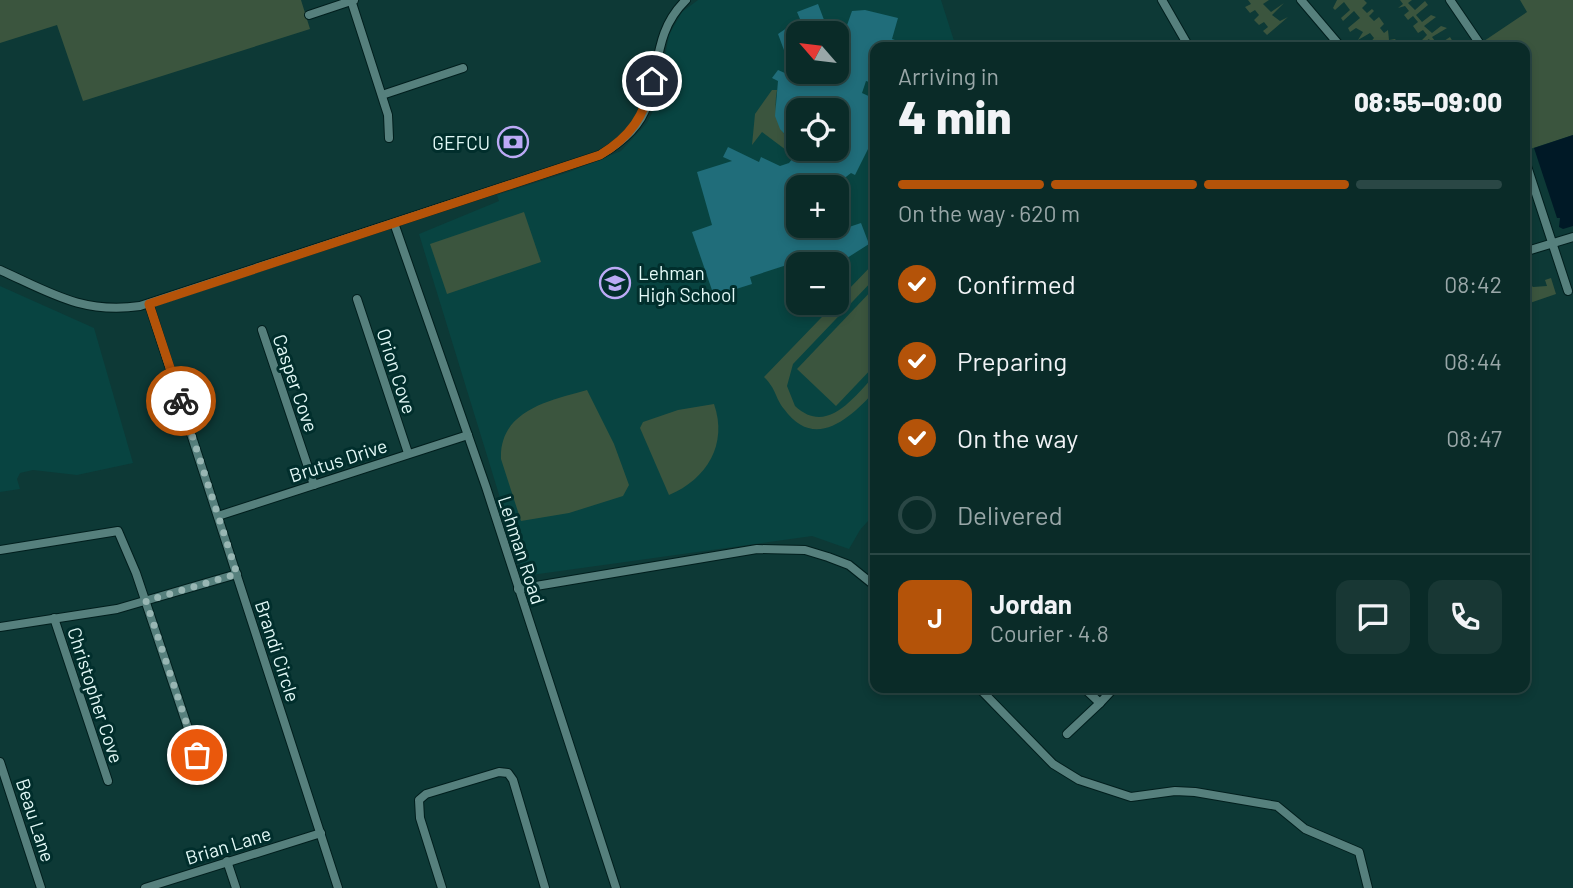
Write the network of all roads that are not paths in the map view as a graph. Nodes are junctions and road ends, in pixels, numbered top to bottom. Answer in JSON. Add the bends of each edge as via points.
{"nodes":[{"id":1,"x":352,"y":0,"type":"edge"},
{"id":2,"x":686,"y":0,"type":"edge"},
{"id":3,"x":1162,"y":0,"type":"edge"},
{"id":4,"x":1301,"y":0,"type":"edge"},
{"id":5,"x":1450,"y":0,"type":"edge"},
{"id":6,"x":309,"y":15,"type":"dead end"},
{"id":7,"x":1186,"y":42,"type":"edge"},
{"id":8,"x":1337,"y":42,"type":"edge"},
{"id":9,"x":1479,"y":42,"type":"edge"},
{"id":10,"x":463,"y":68,"type":"dead end"},
{"id":11,"x":382,"y":95,"type":"junction"},
{"id":12,"x":389,"y":138,"type":"dead end"},
{"id":13,"x":1530,"y":175,"type":"edge"},
{"id":14,"x":394,"y":223,"type":"junction"},
{"id":15,"x":1573,"y":237,"type":"edge"},
{"id":16,"x":1552,"y":243,"type":"junction"},
{"id":17,"x":1530,"y":250,"type":"edge"},
{"id":18,"x":0,"y":270,"type":"edge"},
{"id":19,"x":1568,"y":291,"type":"dead end"},
{"id":20,"x":357,"y":299,"type":"dead end"},
{"id":21,"x":149,"y":304,"type":"junction"},
{"id":22,"x":262,"y":330,"type":"dead end"},
{"id":23,"x":468,"y":435,"type":"junction"},
{"id":24,"x":408,"y":453,"type":"junction"},
{"id":25,"x":314,"y":485,"type":"junction"},
{"id":26,"x":218,"y":516,"type":"junction"},
{"id":27,"x":0,"y":550,"type":"edge"},
{"id":28,"x":237,"y":574,"type":"junction"},
{"id":29,"x":870,"y":582,"type":"edge"},
{"id":30,"x":518,"y":589,"type":"junction"},
{"id":31,"x":146,"y":601,"type":"junction"},
{"id":32,"x":54,"y":618,"type":"junction"},
{"id":33,"x":0,"y":627,"type":"edge"},
{"id":34,"x":984,"y":693,"type":"edge"},
{"id":35,"x":1089,"y":693,"type":"edge"},
{"id":36,"x":1109,"y":693,"type":"edge"},
{"id":37,"x":1100,"y":703,"type":"junction"},
{"id":38,"x":1067,"y":734,"type":"dead end"},
{"id":39,"x":197,"y":755,"type":"dead end"},
{"id":40,"x":0,"y":762,"type":"edge"},
{"id":41,"x":108,"y":781,"type":"dead end"},
{"id":42,"x":3,"y":783,"type":"edge"},
{"id":43,"x":321,"y":833,"type":"junction"},
{"id":44,"x":227,"y":861,"type":"junction"},
{"id":45,"x":41,"y":888,"type":"edge"},
{"id":46,"x":145,"y":888,"type":"edge"},
{"id":47,"x":236,"y":888,"type":"edge"},
{"id":48,"x":338,"y":888,"type":"edge"},
{"id":49,"x":442,"y":888,"type":"edge"},
{"id":50,"x":545,"y":888,"type":"edge"},
{"id":51,"x":616,"y":888,"type":"edge"},
{"id":52,"x":1368,"y":888,"type":"edge"}],
"edges":[{"from":1,"to":6,"type":"street"},
{"from":1,"to":11,"type":"street"},
{"from":2,"to":14,"type":"street","via":[[666,25],[647,107],[626,138],[565,168]]},
{"from":3,"to":7,"type":"street"},
{"from":4,"to":8,"type":"street"},
{"from":5,"to":9,"type":"street"},
{"from":10,"to":11,"type":"street"},
{"from":11,"to":12,"type":"street"},
{"from":13,"to":16,"type":"street"},
{"from":14,"to":21,"type":"street"},
{"from":14,"to":23,"type":"street","name":"Lehman Road"},
{"from":15,"to":16,"type":"street"},
{"from":16,"to":17,"type":"street"},
{"from":16,"to":19,"type":"street"},
{"from":18,"to":21,"type":"street","via":[[90,308],[114,310]]},
{"from":20,"to":24,"type":"street","name":"Orion Cove"},
{"from":21,"to":26,"type":"street","name":"Brandi Circle"},
{"from":22,"to":25,"type":"street","name":"Casper Cove"},
{"from":23,"to":24,"type":"street","name":"Brutus Drive"},
{"from":23,"to":30,"type":"street","name":"Lehman Road"},
{"from":24,"to":25,"type":"street","name":"Brutus Drive"},
{"from":25,"to":26,"type":"street","name":"Brutus Drive"},
{"from":26,"to":28,"type":"street","name":"Brandi Circle"},
{"from":27,"to":31,"type":"street","via":[[118,531]]},
{"from":28,"to":31,"type":"street"},
{"from":28,"to":43,"type":"street","name":"Brandi Circle"},
{"from":29,"to":30,"type":"street","via":[[849,565],[805,550],[757,549]]},
{"from":30,"to":51,"type":"street","name":"Lehman Road"},
{"from":31,"to":32,"type":"street"},
{"from":31,"to":39,"type":"street"},
{"from":32,"to":33,"type":"street"},
{"from":32,"to":41,"type":"street","name":"Christopher Cove"},
{"from":34,"to":52,"type":"street","via":[[1053,764],[1079,780],[1131,797],[1175,791],[1277,806],[1305,829],[1359,852]]},
{"from":35,"to":37,"type":"street"},
{"from":36,"to":37,"type":"street"},
{"from":37,"to":38,"type":"street"},
{"from":40,"to":42,"type":"street","name":"Beau Lane"},
{"from":42,"to":45,"type":"street","name":"Beau Lane"},
{"from":43,"to":44,"type":"street","name":"Brian Lane"},
{"from":43,"to":48,"type":"street","name":"Brandi Circle"},
{"from":44,"to":46,"type":"street","name":"Brian Lane"},
{"from":44,"to":47,"type":"street"},
{"from":49,"to":50,"type":"street","via":[[420,818],[419,800],[499,772],[508,773],[513,780]]}]}
